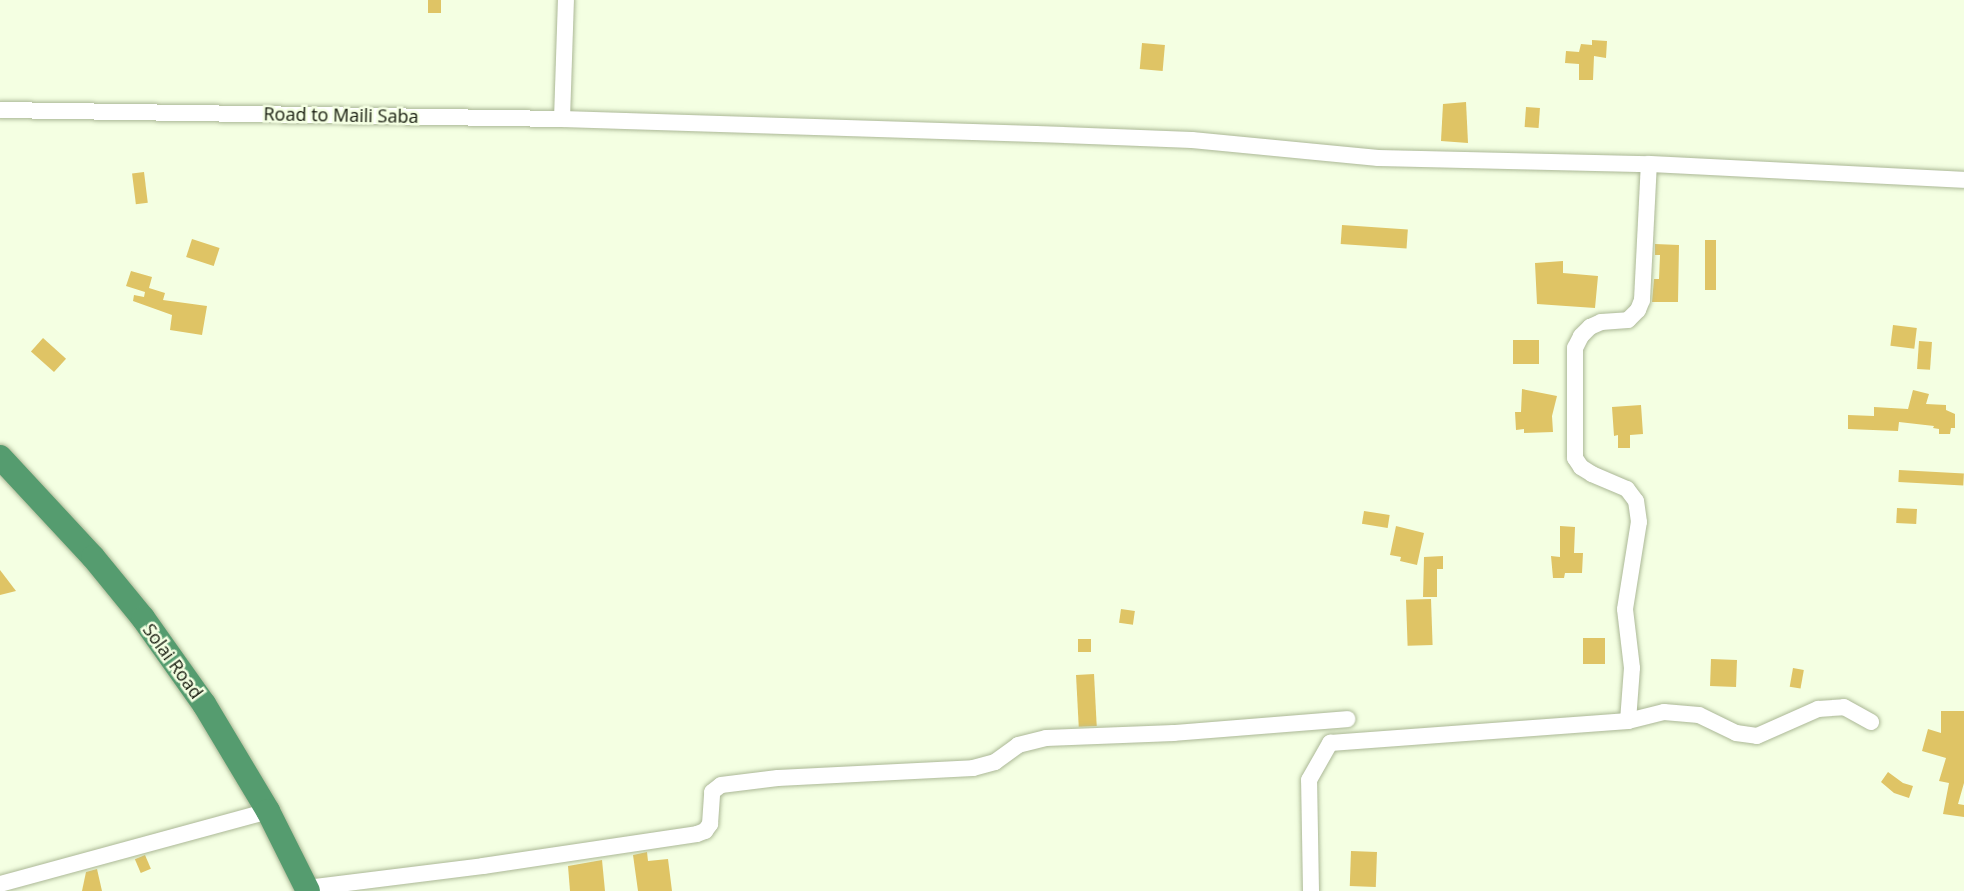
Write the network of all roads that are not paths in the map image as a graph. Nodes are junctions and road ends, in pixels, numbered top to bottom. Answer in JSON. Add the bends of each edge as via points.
{"nodes":[{"id":1,"x":566,"y":0,"type":"edge"},
{"id":2,"x":0,"y":110,"type":"edge"},
{"id":3,"x":562,"y":119,"type":"junction"},
{"id":4,"x":1649,"y":165,"type":"junction"},
{"id":5,"x":1964,"y":180,"type":"edge"},
{"id":6,"x":0,"y":457,"type":"edge"},
{"id":7,"x":1347,"y":719,"type":"dead end"},
{"id":8,"x":1628,"y":720,"type":"junction"},
{"id":9,"x":1871,"y":722,"type":"dead end"},
{"id":10,"x":268,"y":811,"type":"junction"},
{"id":11,"x":0,"y":884,"type":"edge"},
{"id":12,"x":308,"y":890,"type":"edge"},
{"id":13,"x":1311,"y":891,"type":"edge"}],
"edges":[{"from":1,"to":3,"type":"street"},
{"from":2,"to":3,"type":"street","name":"Road to Maili Saba"},
{"from":3,"to":4,"type":"street","name":"Road to Maili Saba","via":[[1192,140],[1378,158]]},
{"from":4,"to":5,"type":"street","name":"Road to Maili Saba"},
{"from":4,"to":8,"type":"street","via":[[1642,300],[1638,310],[1628,320],[1590,327],[1575,348],[1575,458],[1592,474],[1627,489],[1636,501],[1639,522],[1625,609],[1632,668]]},
{"from":6,"to":10,"type":"highway","name":"Solai Road","via":[[93,557],[142,618],[204,704]]},
{"from":7,"to":12,"type":"street","via":[[1174,733],[1046,738],[1018,745],[995,762],[973,768],[721,785],[712,792],[710,824],[697,834]]},
{"from":8,"to":9,"type":"street","via":[[1664,712],[1699,715],[1736,733],[1757,736],[1818,709],[1844,707]]},
{"from":8,"to":13,"type":"street","via":[[1330,743],[1309,780]]},
{"from":10,"to":11,"type":"street"},
{"from":10,"to":12,"type":"highway","name":"Solai Road"}]}
